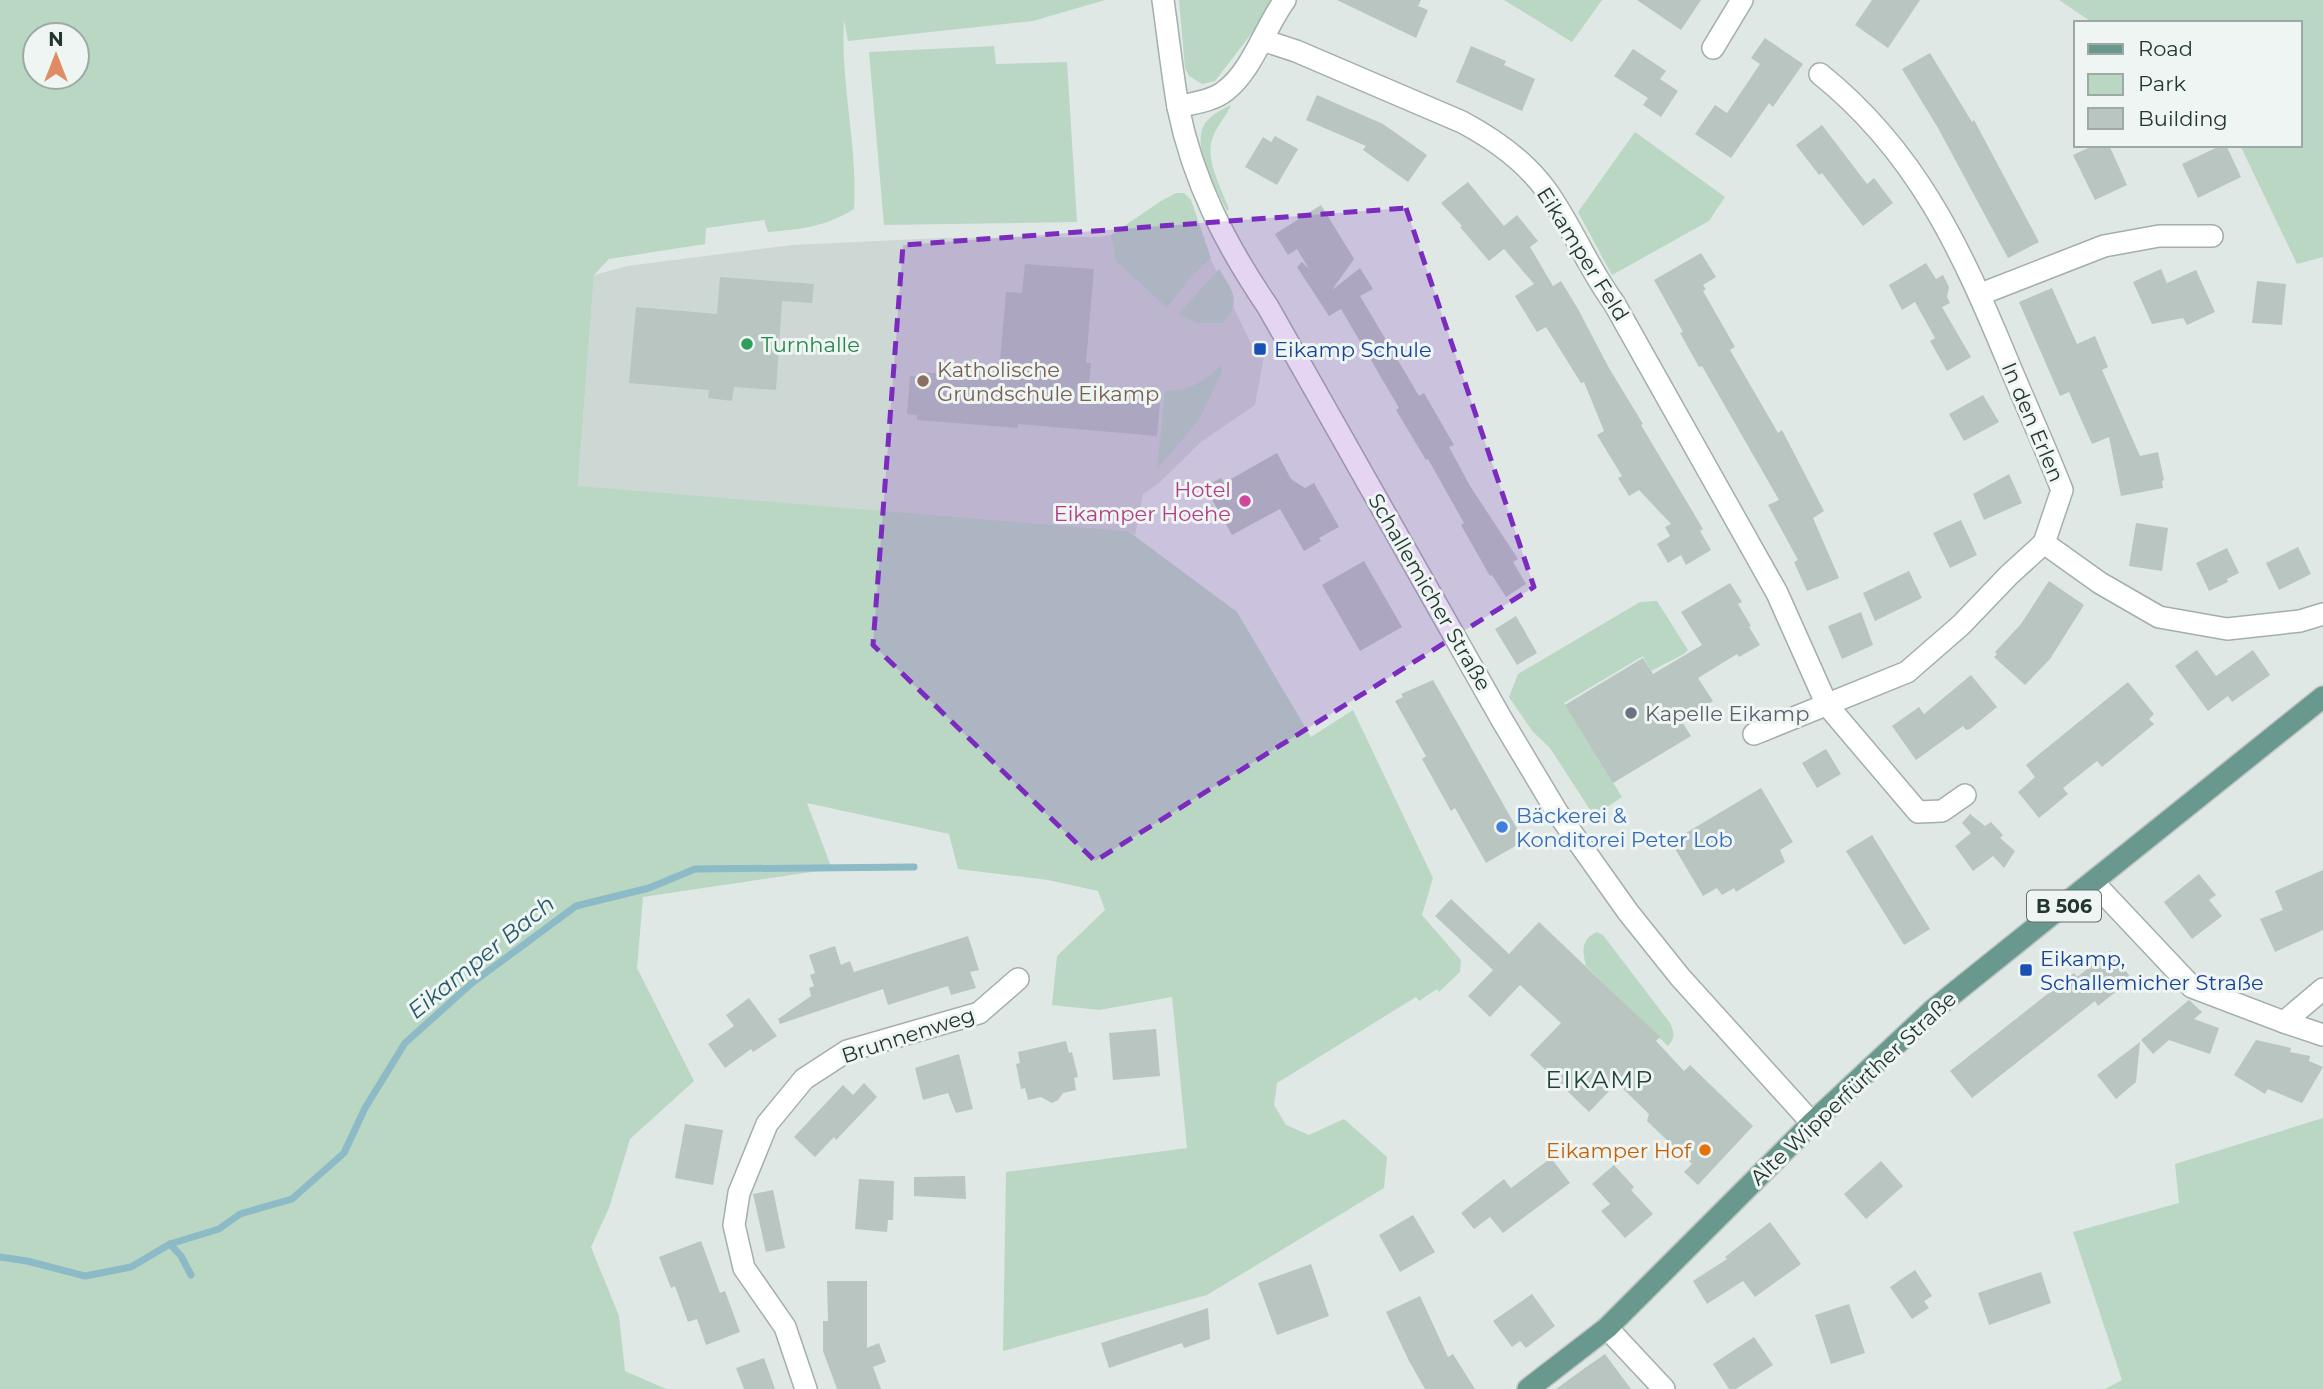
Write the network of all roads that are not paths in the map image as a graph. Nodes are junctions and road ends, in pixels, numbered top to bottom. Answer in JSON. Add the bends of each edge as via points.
{"nodes":[{"id":1,"x":1163,"y":0,"type":"edge"},
{"id":2,"x":1285,"y":0,"type":"edge"},
{"id":3,"x":1742,"y":0,"type":"edge"},
{"id":4,"x":1262,"y":40,"type":"junction"},
{"id":5,"x":1713,"y":48,"type":"dead end"},
{"id":6,"x":1820,"y":74,"type":"dead end"},
{"id":7,"x":1178,"y":107,"type":"junction"},
{"id":8,"x":2212,"y":236,"type":"dead end"},
{"id":9,"x":1980,"y":294,"type":"junction"},
{"id":10,"x":2044,"y":542,"type":"junction"},
{"id":11,"x":2323,"y":614,"type":"edge"},
{"id":12,"x":2323,"y":697,"type":"edge"},
{"id":13,"x":1827,"y":705,"type":"junction"},
{"id":14,"x":1754,"y":734,"type":"dead end"},
{"id":15,"x":1965,"y":795,"type":"dead end"},
{"id":16,"x":2094,"y":883,"type":"junction"},
{"id":17,"x":1017,"y":979,"type":"dead end"},
{"id":18,"x":2323,"y":989,"type":"edge"},
{"id":19,"x":2284,"y":1022,"type":"junction"},
{"id":20,"x":2323,"y":1035,"type":"edge"},
{"id":21,"x":1812,"y":1123,"type":"junction"},
{"id":22,"x":1607,"y":1328,"type":"junction"},
{"id":23,"x":806,"y":1389,"type":"edge"},
{"id":24,"x":1528,"y":1389,"type":"edge"},
{"id":25,"x":1664,"y":1389,"type":"edge"}],
"edges":[{"from":1,"to":7,"type":"street","name":"Schallemicher Straße"},
{"from":2,"to":4,"type":"street"},
{"from":3,"to":5,"type":"street"},
{"from":4,"to":7,"type":"street","via":[[1224,92]]},
{"from":4,"to":13,"type":"street","name":"Eikamper Feld","via":[[1482,132],[1546,190],[1770,581]]},
{"from":6,"to":9,"type":"street","name":"In den Erlen","via":[[1879,127],[1904,161],[1933,204]]},
{"from":7,"to":21,"type":"street","name":"Schallemicher Straße","via":[[1208,202],[1234,256],[1268,307],[1544,791],[1601,875],[1680,977]]},
{"from":8,"to":9,"type":"street","via":[[2159,236],[2104,246]]},
{"from":9,"to":10,"type":"street","name":"In den Erlen","via":[[2062,490]]},
{"from":10,"to":11,"type":"street","via":[[2100,583],[2159,617],[2227,629]]},
{"from":10,"to":13,"type":"street","via":[[1907,672]]},
{"from":12,"to":16,"type":"main road","name":"Alte Wipperfürther Straße","number":"B 506"},
{"from":13,"to":14,"type":"street"},
{"from":13,"to":15,"type":"street","name":"Eikamper Feld","via":[[1919,812],[1942,811]]},
{"from":16,"to":19,"type":"street","via":[[2192,987]]},
{"from":16,"to":21,"type":"main road","name":"Alte Wipperfürther Straße","number":"B 506","via":[[1934,1009]]},
{"from":17,"to":23,"type":"street","name":"Brunnenweg","via":[[979,1013],[846,1051],[804,1079],[767,1124],[739,1193],[734,1225],[744,1268],[785,1327]]},
{"from":18,"to":19,"type":"street"},
{"from":19,"to":20,"type":"street"},
{"from":21,"to":22,"type":"main road","name":"Alte Wipperfürther Straße","number":"B 506"},
{"from":22,"to":24,"type":"main road","name":"Alte Wipperfürther Straße","number":"B 506"},
{"from":22,"to":25,"type":"street"}]}
